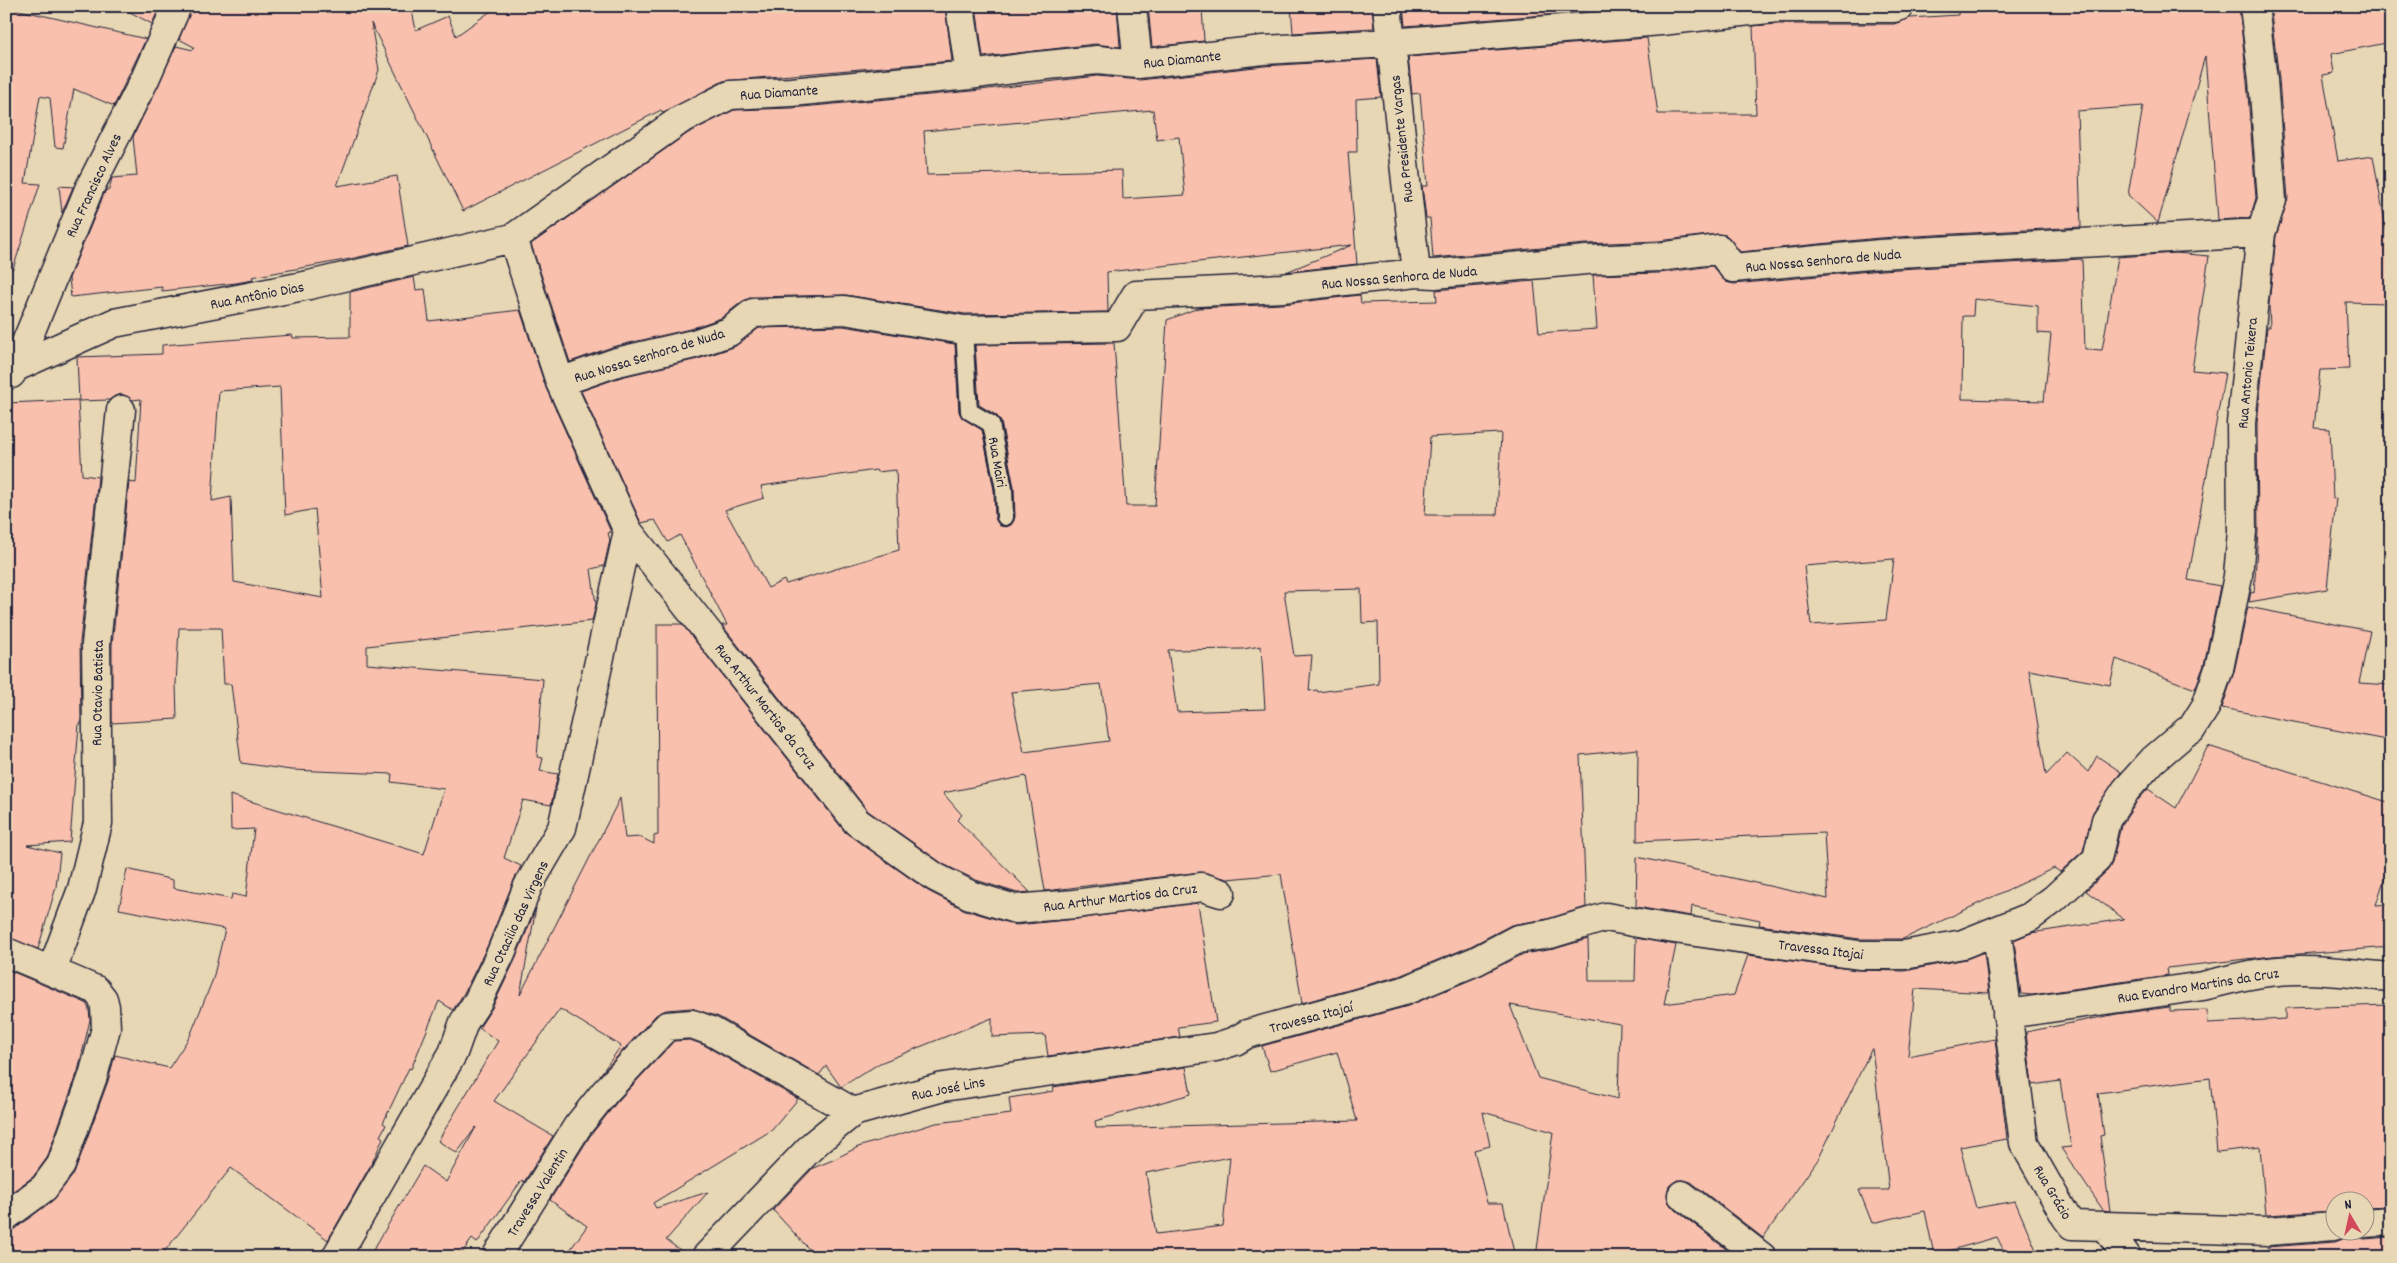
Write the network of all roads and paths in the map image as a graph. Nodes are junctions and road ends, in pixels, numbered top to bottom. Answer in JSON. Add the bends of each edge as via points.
{"nodes":[{"id":1,"x":177,"y":6,"type":"edge"},
{"id":2,"x":960,"y":6,"type":"edge"},
{"id":3,"x":1132,"y":6,"type":"edge"},
{"id":4,"x":1387,"y":6,"type":"edge"},
{"id":5,"x":2254,"y":6,"type":"edge"},
{"id":6,"x":1897,"y":7,"type":"edge"},
{"id":7,"x":1660,"y":14,"type":"edge"},
{"id":8,"x":1390,"y":43,"type":"junction"},
{"id":9,"x":1138,"y":64,"type":"junction"},
{"id":10,"x":970,"y":75,"type":"junction"},
{"id":11,"x":2261,"y":233,"type":"junction"},
{"id":12,"x":513,"y":238,"type":"junction"},
{"id":13,"x":1416,"y":272,"type":"junction"},
{"id":14,"x":964,"y":330,"type":"junction"},
{"id":15,"x":10,"y":372,"type":"edge"},
{"id":16,"x":560,"y":382,"type":"junction"},
{"id":17,"x":121,"y":410,"type":"dead end"},
{"id":18,"x":1005,"y":517,"type":"dead end"},
{"id":19,"x":628,"y":531,"type":"junction"},
{"id":20,"x":2187,"y":731,"type":"joint"},
{"id":21,"x":1221,"y":894,"type":"dead end"},
{"id":22,"x":1997,"y":932,"type":"junction"},
{"id":23,"x":6,"y":952,"type":"edge"},
{"id":24,"x":52,"y":970,"type":"junction"},
{"id":25,"x":2391,"y":977,"type":"edge"},
{"id":26,"x":1375,"y":1000,"type":"joint"},
{"id":27,"x":2007,"y":1014,"type":"junction"},
{"id":28,"x":1247,"y":1034,"type":"joint"},
{"id":29,"x":853,"y":1112,"type":"junction"},
{"id":30,"x":1682,"y":1195,"type":"dead end"},
{"id":31,"x":6,"y":1216,"type":"edge"},
{"id":32,"x":2391,"y":1221,"type":"edge"},
{"id":33,"x":2374,"y":1222,"type":"edge"},
{"id":34,"x":2105,"y":1226,"type":"junction"},
{"id":35,"x":2324,"y":1227,"type":"edge"},
{"id":36,"x":336,"y":1257,"type":"edge"},
{"id":37,"x":496,"y":1257,"type":"edge"},
{"id":38,"x":706,"y":1257,"type":"edge"},
{"id":39,"x":1762,"y":1257,"type":"edge"},
{"id":40,"x":2127,"y":1257,"type":"edge"}],
"edges":[{"from":1,"to":15,"type":"street","name":"Rua Francisco Alves","via":[[145,80],[88,189]]},
{"from":2,"to":10,"type":"street"},
{"from":3,"to":9,"type":"street"},
{"from":4,"to":8,"type":"street","name":"Rua Presidente Vargas"},
{"from":5,"to":11,"type":"street","name":"Rua Antonio Teixera","via":[[2272,200]]},
{"from":6,"to":7,"type":"street","name":"Rua Diamante","via":[[1777,8]]},
{"from":7,"to":8,"type":"street","name":"Rua Diamante"},
{"from":8,"to":9,"type":"street","name":"Rua Diamante","via":[[1263,50]]},
{"from":8,"to":13,"type":"street","name":"Rua Presidente Vargas"},
{"from":9,"to":10,"type":"street","name":"Rua Diamante","via":[[1097,60]]},
{"from":10,"to":12,"type":"street","name":"Rua Diamante","via":[[730,95],[680,120]]},
{"from":11,"to":13,"type":"street","name":"Rua Nossa Senhora de Nuda","via":[[1880,254],[1733,268],[1718,249],[1659,257],[1586,260],[1435,274]]},
{"from":11,"to":20,"type":"street","name":"Rua Antonio Teixera","via":[[2241,423],[2242,531],[2238,576],[2219,669],[2206,706],[2192,730]]},
{"from":12,"to":15,"type":"street","name":"Rua Antônio Dias","via":[[114,323]]},
{"from":12,"to":16,"type":"street","name":"Rua Arthur Martios da Cruz"},
{"from":13,"to":14,"type":"street","name":"Rua Nossa Senhora de Nuda","via":[[1282,288],[1136,295],[1117,327]]},
{"from":14,"to":16,"type":"street","name":"Rua Nossa Senhora de Nuda","via":[[844,310],[753,313],[729,332],[694,344],[617,362]]},
{"from":14,"to":18,"type":"lane","name":"Rua Mairi","via":[[968,411],[991,424],[1004,489]]},
{"from":16,"to":19,"type":"street","name":"Rua Arthur Martios da Cruz"},
{"from":17,"to":24,"type":"street","name":"Rua Otavio Batista","via":[[96,644],[98,823],[82,889]]},
{"from":19,"to":21,"type":"street","name":"Rua Arthur Martios da Cruz","via":[[857,822],[935,877],[970,895],[1015,909],[1202,887]]},
{"from":19,"to":36,"type":"street","name":"Rua Otacilio das Virgens","via":[[562,828],[528,886],[501,953],[464,1022],[453,1053]]},
{"from":20,"to":22,"type":"street","name":"Travessa Itajai","via":[[2153,760],[2126,790],[2106,820],[2097,860],[2030,917]]},
{"from":22,"to":26,"type":"street","name":"Travessa Itajai","via":[[1962,944],[1904,955],[1859,955],[1660,928],[1606,917],[1550,934],[1518,939],[1404,992]]},
{"from":22,"to":27,"type":"street","name":"Rua Grácio"},
{"from":23,"to":24,"type":"street"},
{"from":24,"to":31,"type":"street","via":[[96,990],[103,999],[106,1028],[93,1076],[61,1165],[44,1188]]},
{"from":25,"to":27,"type":"street","name":"Rua Evandro Martins da Cruz","via":[[2282,971],[2235,977],[2203,986]]},
{"from":26,"to":28,"type":"street","name":"Travessa Itajaí"},
{"from":27,"to":34,"type":"street","name":"Rua Grácio","via":[[2024,1143],[2072,1225]]},
{"from":28,"to":29,"type":"street","name":"Rua José Lins","via":[[1216,1047],[944,1087]]},
{"from":29,"to":37,"type":"street","name":"Travessa Valentin","via":[[711,1031],[692,1024],[667,1026],[577,1127]]},
{"from":29,"to":38,"type":"street","name":"Rua José Lins","via":[[814,1144]]},
{"from":30,"to":39,"type":"street"},
{"from":32,"to":33,"type":"street"},
{"from":34,"to":35,"type":"street","name":"Rua Grácio","via":[[2268,1231]]},
{"from":34,"to":40,"type":"street"}]}
